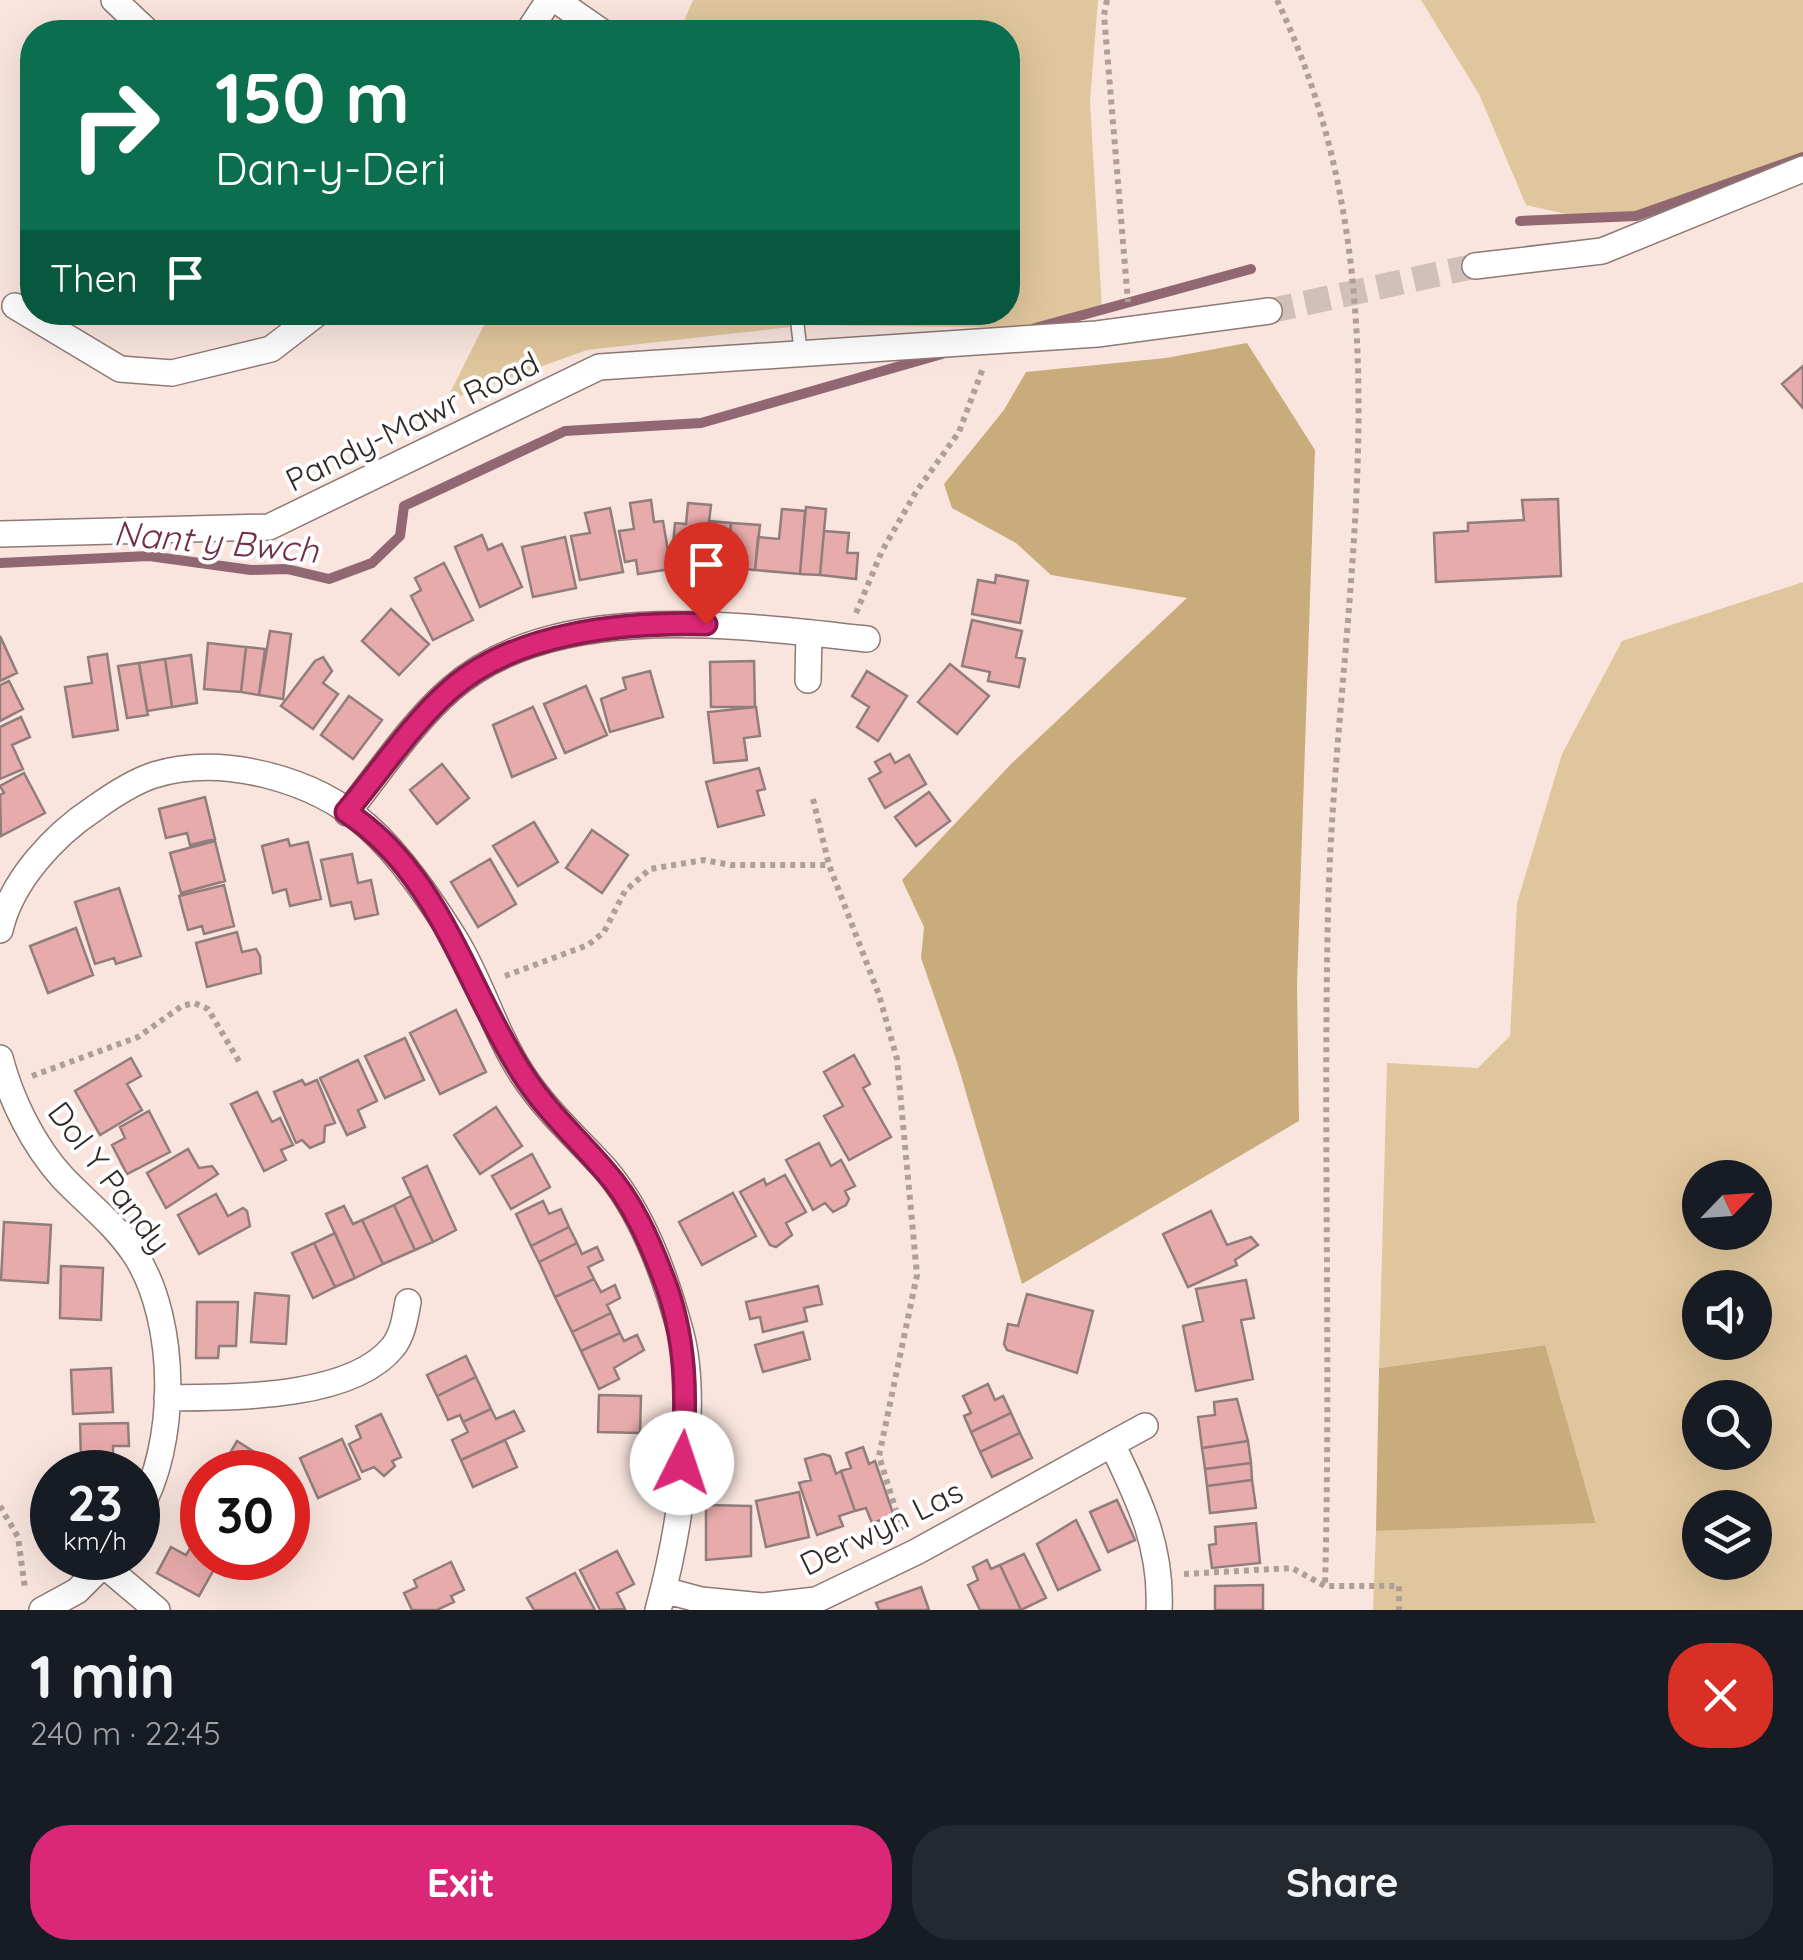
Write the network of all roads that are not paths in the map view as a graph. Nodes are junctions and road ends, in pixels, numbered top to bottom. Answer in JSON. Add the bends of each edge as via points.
{"nodes":[{"id":1,"x":114,"y":0,"type":"edge"},
{"id":2,"x":553,"y":0,"type":"edge"},
{"id":3,"x":135,"y":20,"type":"edge"},
{"id":4,"x":537,"y":20,"type":"edge"},
{"id":5,"x":584,"y":20,"type":"edge"},
{"id":6,"x":1803,"y":168,"type":"edge"},
{"id":7,"x":1475,"y":266,"type":"tunnel mouth"},
{"id":8,"x":15,"y":306,"type":"dead end"},
{"id":9,"x":20,"y":309,"type":"edge"},
{"id":10,"x":1269,"y":311,"type":"tunnel mouth"},
{"id":11,"x":46,"y":325,"type":"edge"},
{"id":12,"x":302,"y":325,"type":"edge"},
{"id":13,"x":798,"y":325,"type":"edge"},
{"id":14,"x":801,"y":354,"type":"junction"},
{"id":15,"x":0,"y":534,"type":"edge"},
{"id":16,"x":809,"y":633,"type":"junction"},
{"id":17,"x":857,"y":638,"type":"road end"},
{"id":18,"x":808,"y":680,"type":"dead end"},
{"id":19,"x":346,"y":812,"type":"junction"},
{"id":20,"x":0,"y":930,"type":"edge"},
{"id":21,"x":0,"y":1058,"type":"edge"},
{"id":22,"x":408,"y":1302,"type":"dead end"},
{"id":23,"x":167,"y":1398,"type":"junction"},
{"id":24,"x":1145,"y":1426,"type":"dead end"},
{"id":25,"x":1112,"y":1444,"type":"junction"},
{"id":26,"x":159,"y":1450,"type":"edge"},
{"id":27,"x":89,"y":1580,"type":"edge"},
{"id":28,"x":126,"y":1580,"type":"edge"},
{"id":29,"x":661,"y":1600,"type":"edge"},
{"id":30,"x":34,"y":1601,"type":"edge"},
{"id":31,"x":817,"y":1605,"type":"edge"},
{"id":32,"x":157,"y":1610,"type":"edge"},
{"id":33,"x":1159,"y":1610,"type":"edge"}],
"edges":[{"from":1,"to":3,"type":"street"},
{"from":2,"to":4,"type":"street"},
{"from":2,"to":5,"type":"street"},
{"from":6,"to":7,"type":"street","via":[[1602,251]]},
{"from":8,"to":9,"type":"street"},
{"from":10,"to":14,"type":"street","name":"Pandy-Mawr Road","via":[[1130,330]]},
{"from":11,"to":12,"type":"street","via":[[120,370],[172,374],[271,348]]},
{"from":13,"to":14,"type":"lane"},
{"from":14,"to":15,"type":"street","name":"Pandy-Mawr Road","via":[[599,366],[269,526]]},
{"from":16,"to":17,"type":"street"},
{"from":16,"to":18,"type":"street"},
{"from":16,"to":19,"type":"street","via":[[674,623],[540,644],[452,688]]},
{"from":19,"to":20,"type":"street","via":[[270,774],[156,774],[118,792],[51,844],[20,884]]},
{"from":19,"to":29,"type":"street","via":[[414,880],[457,942],[521,1072],[636,1214],[668,1293],[682,1338],[686,1406]]},
{"from":21,"to":23,"type":"street","name":"Dol Y Pandy","via":[[8,1085],[61,1176],[138,1258],[163,1343]]},
{"from":22,"to":23,"type":"street","via":[[401,1335],[390,1350],[348,1375],[274,1395]]},
{"from":23,"to":26,"type":"street","name":"Dol Y Pandy"},
{"from":24,"to":25,"type":"street","name":"Derwyn Las"},
{"from":25,"to":31,"type":"street","name":"Derwyn Las"},
{"from":25,"to":33,"type":"street","via":[[1154,1535]]},
{"from":27,"to":30,"type":"street","via":[[77,1591]]},
{"from":28,"to":32,"type":"street"},
{"from":29,"to":31,"type":"street","name":"Derwyn Las"}]}
